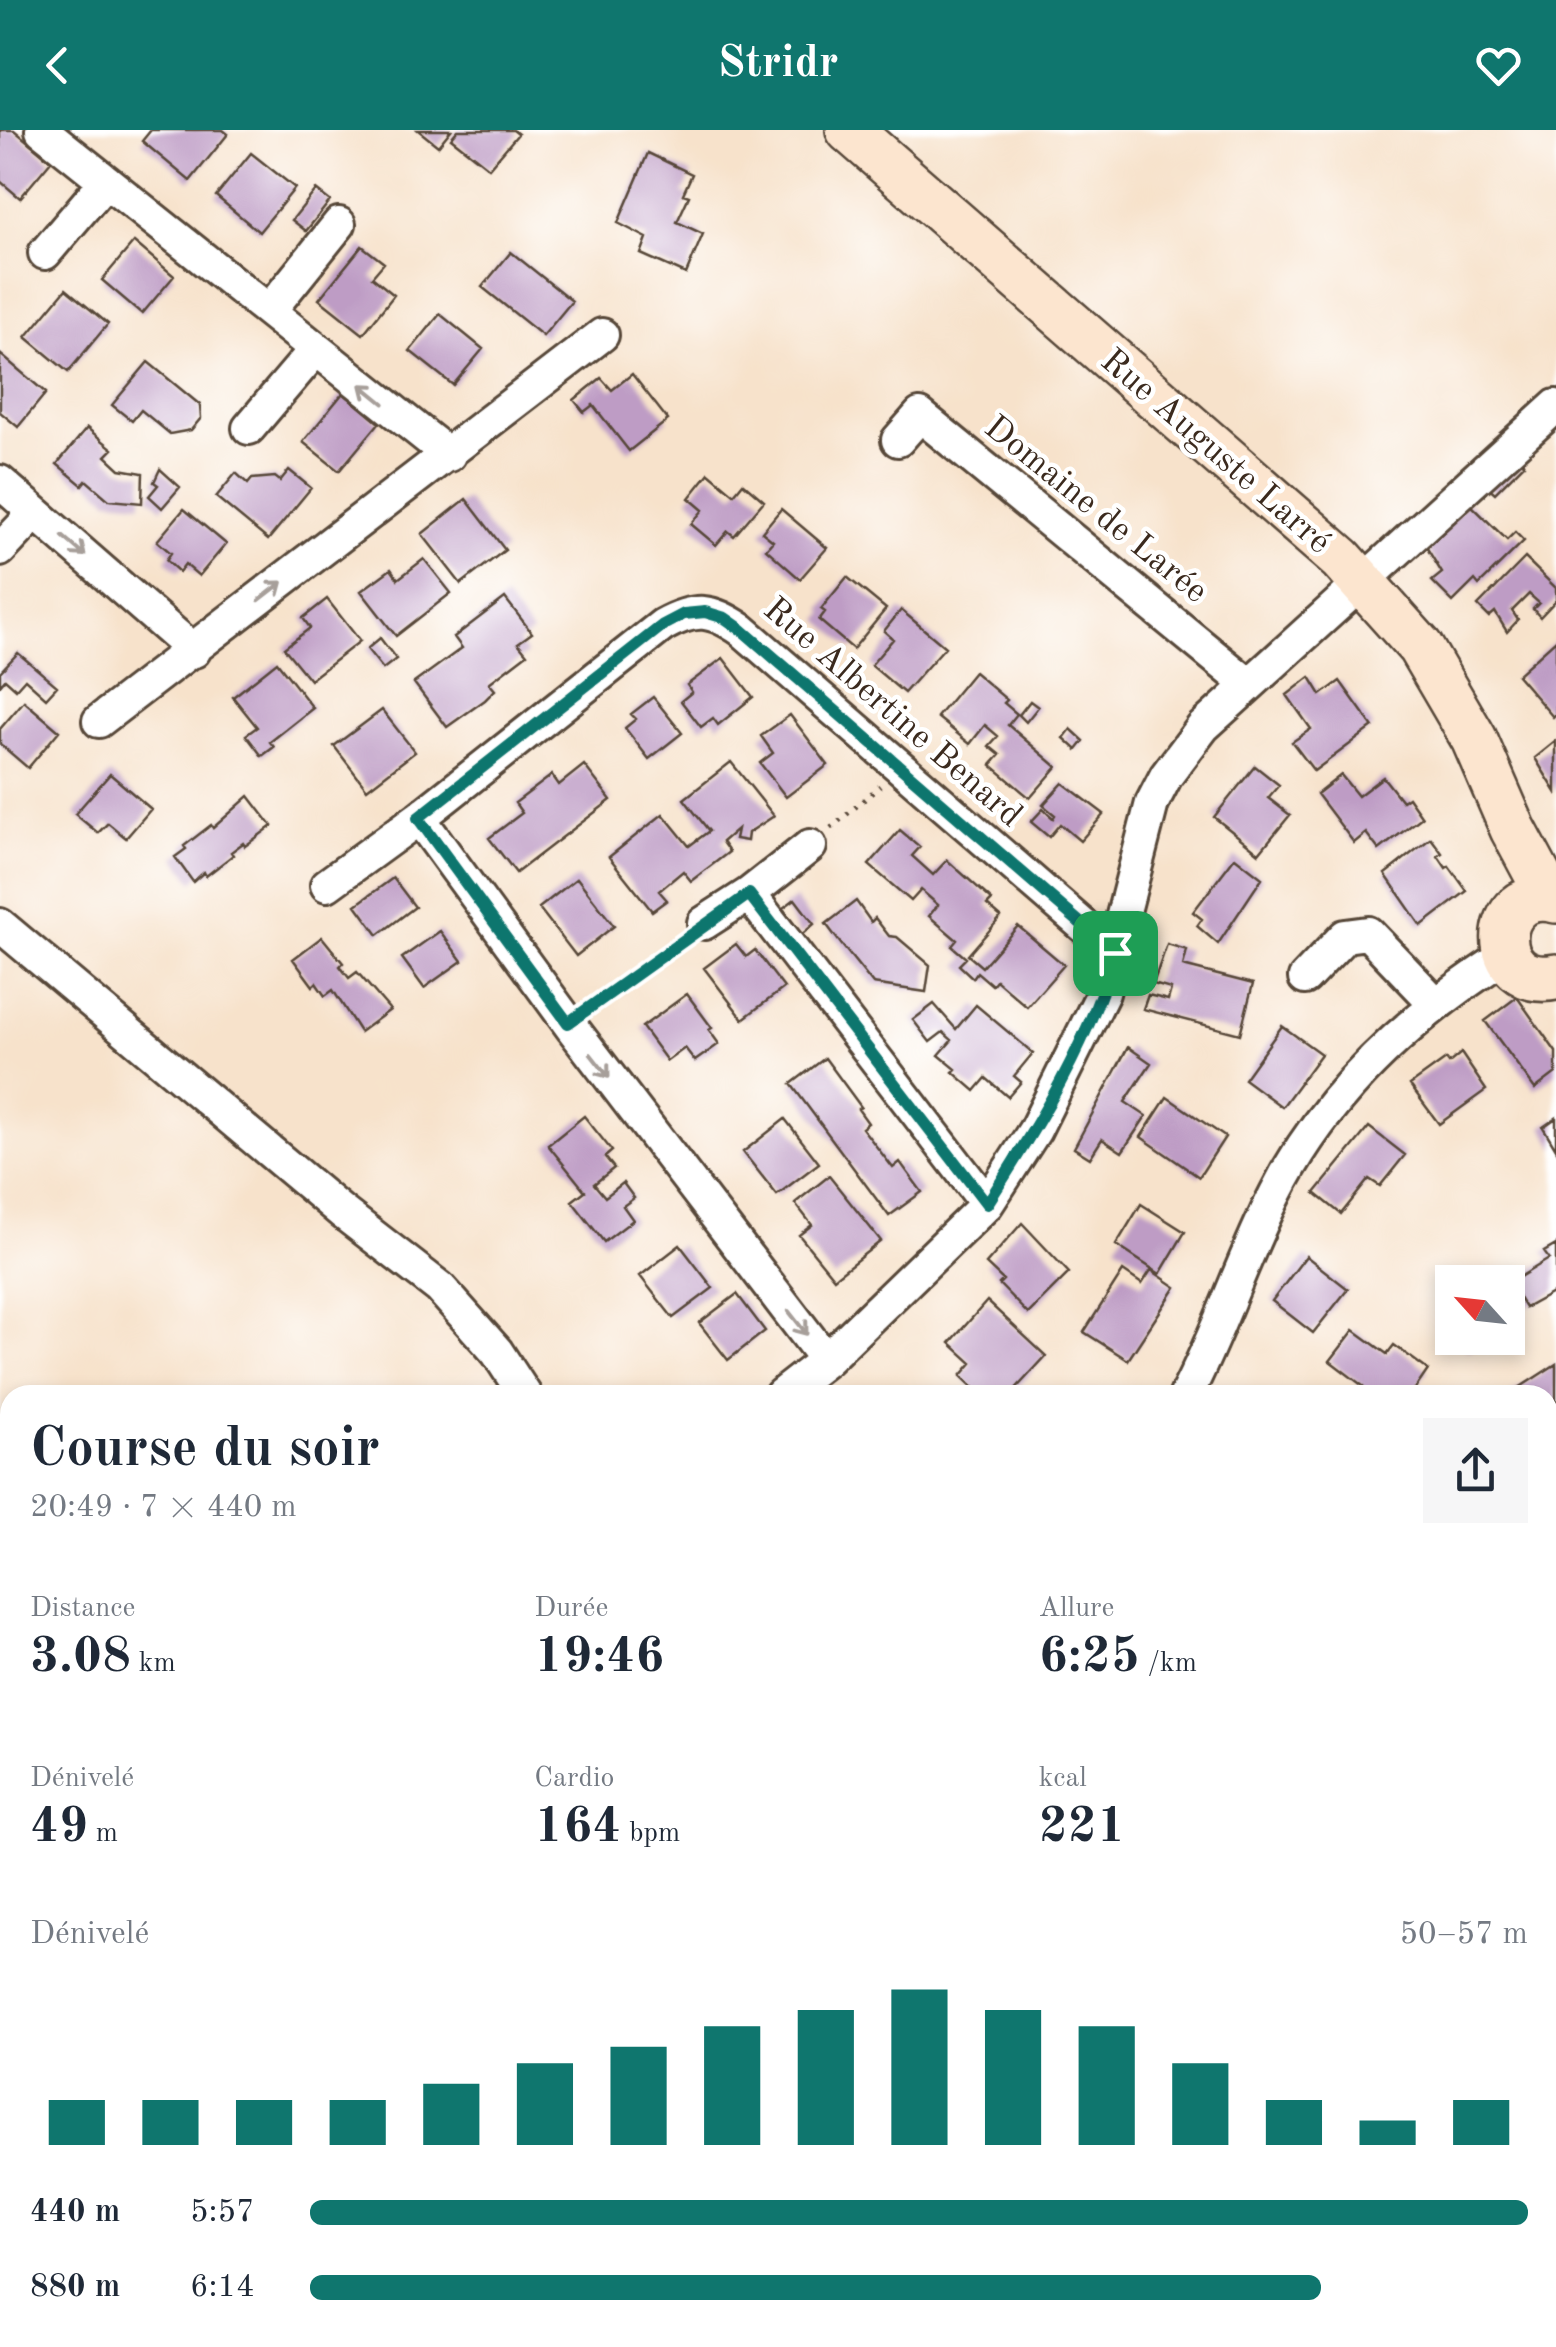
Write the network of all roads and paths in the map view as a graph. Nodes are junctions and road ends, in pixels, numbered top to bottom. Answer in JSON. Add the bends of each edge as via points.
{"nodes":[{"id":1,"x":42,"y":130,"type":"edge"},
{"id":2,"x":849,"y":130,"type":"edge"},
{"id":3,"x":77,"y":141,"type":"edge"},
{"id":4,"x":106,"y":181,"type":"junction"},
{"id":5,"x":338,"y":224,"type":"dead end"},
{"id":6,"x":46,"y":254,"type":"dead end"},
{"id":7,"x":269,"y":311,"type":"junction"},
{"id":8,"x":602,"y":335,"type":"dead end"},
{"id":9,"x":316,"y":349,"type":"junction"},
{"id":10,"x":1556,"y":406,"type":"edge"},
{"id":11,"x":918,"y":416,"type":"dead end"},
{"id":12,"x":249,"y":428,"type":"dead end"},
{"id":13,"x":449,"y":455,"type":"junction"},
{"id":14,"x":0,"y":482,"type":"edge"},
{"id":15,"x":35,"y":512,"type":"junction"},
{"id":16,"x":0,"y":550,"type":"edge"},
{"id":17,"x":1362,"y":582,"type":"junction"},
{"id":18,"x":194,"y":650,"type":"junction"},
{"id":19,"x":1250,"y":685,"type":"junction"},
{"id":20,"x":99,"y":722,"type":"dead end"},
{"id":21,"x":900,"y":769,"type":"junction"},
{"id":22,"x":418,"y":818,"type":"junction"},
{"id":23,"x":810,"y":846,"type":"joint"},
{"id":24,"x":1538,"y":877,"type":"edge"},
{"id":25,"x":327,"y":885,"type":"dead end"},
{"id":26,"x":749,"y":894,"type":"junction"},
{"id":27,"x":704,"y":924,"type":"joint"},
{"id":28,"x":0,"y":925,"type":"edge"},
{"id":29,"x":1115,"y":953,"type":"junction"},
{"id":30,"x":1507,"y":955,"type":"junction"},
{"id":31,"x":1306,"y":978,"type":"dead end"},
{"id":32,"x":1556,"y":978,"type":"edge"},
{"id":33,"x":1436,"y":1004,"type":"junction"},
{"id":34,"x":568,"y":1023,"type":"junction"},
{"id":35,"x":987,"y":1204,"type":"junction"},
{"id":36,"x":826,"y":1360,"type":"junction"},
{"id":37,"x":519,"y":1385,"type":"edge"},
{"id":38,"x":795,"y":1385,"type":"edge"},
{"id":39,"x":1190,"y":1385,"type":"edge"}],
"edges":[{"from":1,"to":3,"type":"street"},
{"from":2,"to":17,"type":"street","name":"Rue Auguste Larré","via":[[1247,474]]},
{"from":3,"to":4,"type":"street"},
{"from":4,"to":6,"type":"street"},
{"from":4,"to":7,"type":"street"},
{"from":5,"to":7,"type":"street"},
{"from":7,"to":9,"type":"street"},
{"from":8,"to":13,"type":"street"},
{"from":9,"to":12,"type":"street"},
{"from":13,"to":9,"type":"street","one_way":true},
{"from":10,"to":17,"type":"street"},
{"from":11,"to":19,"type":"street","name":"Domaine de Larée"},
{"from":18,"to":13,"type":"street","one_way":true},
{"from":14,"to":15,"type":"street"},
{"from":15,"to":16,"type":"street"},
{"from":15,"to":18,"type":"street","one_way":true},
{"from":17,"to":19,"type":"street"},
{"from":17,"to":24,"type":"street","name":"Rue Auguste Larré","via":[[1420,647],[1474,740]]},
{"from":18,"to":20,"type":"street"},
{"from":19,"to":29,"type":"street","via":[[1203,727],[1166,776],[1143,832]]},
{"from":21,"to":22,"type":"street","name":"Rue Albertine Benard","via":[[742,630],[705,612],[684,614]]},
{"from":21,"to":23,"type":"path"},
{"from":21,"to":29,"type":"street","name":"Rue Albertine Benard"},
{"from":22,"to":25,"type":"street","name":"Rue Albertine Benard"},
{"from":22,"to":34,"type":"street"},
{"from":23,"to":26,"type":"street"},
{"from":24,"to":30,"type":"street","via":[[1505,928]]},
{"from":26,"to":27,"type":"street"},
{"from":26,"to":35,"type":"street"},
{"from":27,"to":34,"type":"path"},
{"from":28,"to":37,"type":"street","via":[[440,1288]]},
{"from":29,"to":35,"type":"street","via":[[1086,1033]]},
{"from":30,"to":32,"type":"street","via":[[1532,978]]},
{"from":30,"to":33,"type":"street"},
{"from":31,"to":33,"type":"street","via":[[1345,936],[1368,933]]},
{"from":33,"to":39,"type":"street","via":[[1374,1060],[1277,1190]]},
{"from":34,"to":36,"type":"street","one_way":true},
{"from":35,"to":36,"type":"street"},
{"from":36,"to":38,"type":"street"}]}
